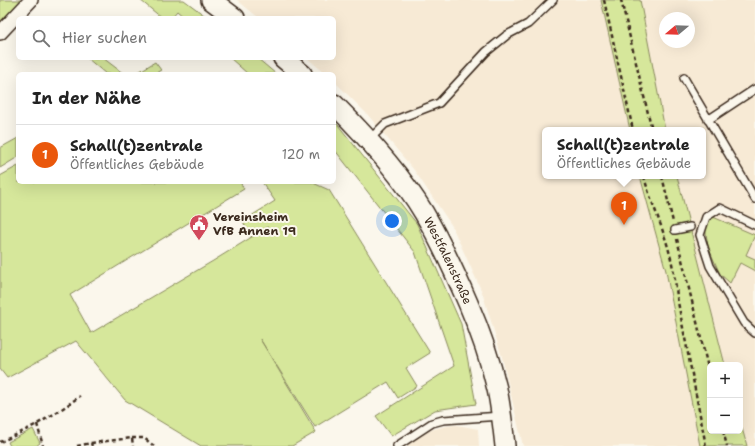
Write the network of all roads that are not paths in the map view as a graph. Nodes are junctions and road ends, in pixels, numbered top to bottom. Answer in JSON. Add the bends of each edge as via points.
{"nodes":[{"id":1,"x":31,"y":0,"type":"edge"},
{"id":2,"x":211,"y":0,"type":"edge"},
{"id":3,"x":553,"y":0,"type":"edge"},
{"id":4,"x":231,"y":16,"type":"edge"},
{"id":5,"x":0,"y":33,"type":"edge"},
{"id":6,"x":285,"y":60,"type":"edge"},
{"id":7,"x":300,"y":72,"type":"edge"},
{"id":8,"x":684,"y":78,"type":"dead end"},
{"id":9,"x":755,"y":89,"type":"edge"},
{"id":10,"x":336,"y":106,"type":"edge"},
{"id":11,"x":708,"y":120,"type":"junction"},
{"id":12,"x":369,"y":140,"type":"junction"},
{"id":13,"x":755,"y":199,"type":"edge"},
{"id":14,"x":755,"y":225,"type":"edge"},
{"id":15,"x":690,"y":227,"type":"dead end"},
{"id":16,"x":675,"y":230,"type":"road end"},
{"id":17,"x":755,"y":333,"type":"edge"},
{"id":18,"x":501,"y":416,"type":"junction"},
{"id":19,"x":396,"y":446,"type":"edge"},
{"id":20,"x":505,"y":446,"type":"edge"}],
"edges":[{"from":1,"to":5,"type":"street"},
{"from":2,"to":4,"type":"street"},
{"from":3,"to":12,"type":"lane","via":[[528,24],[507,35],[486,52],[439,103],[385,124]]},
{"from":6,"to":7,"type":"street"},
{"from":8,"to":11,"type":"lane"},
{"from":9,"to":11,"type":"lane"},
{"from":10,"to":12,"type":"street","name":"Westfalenstraße"},
{"from":11,"to":13,"type":"lane"},
{"from":12,"to":18,"type":"street","name":"Westfalenstraße","via":[[424,212],[459,282],[488,355]]},
{"from":14,"to":17,"type":"lane","via":[[720,208],[706,217],[700,235],[710,266],[744,322]]},
{"from":15,"to":16,"type":"lane"},
{"from":18,"to":19,"type":"lane","via":[[432,423]]},
{"from":18,"to":20,"type":"street","name":"Westfalenstraße"}]}
